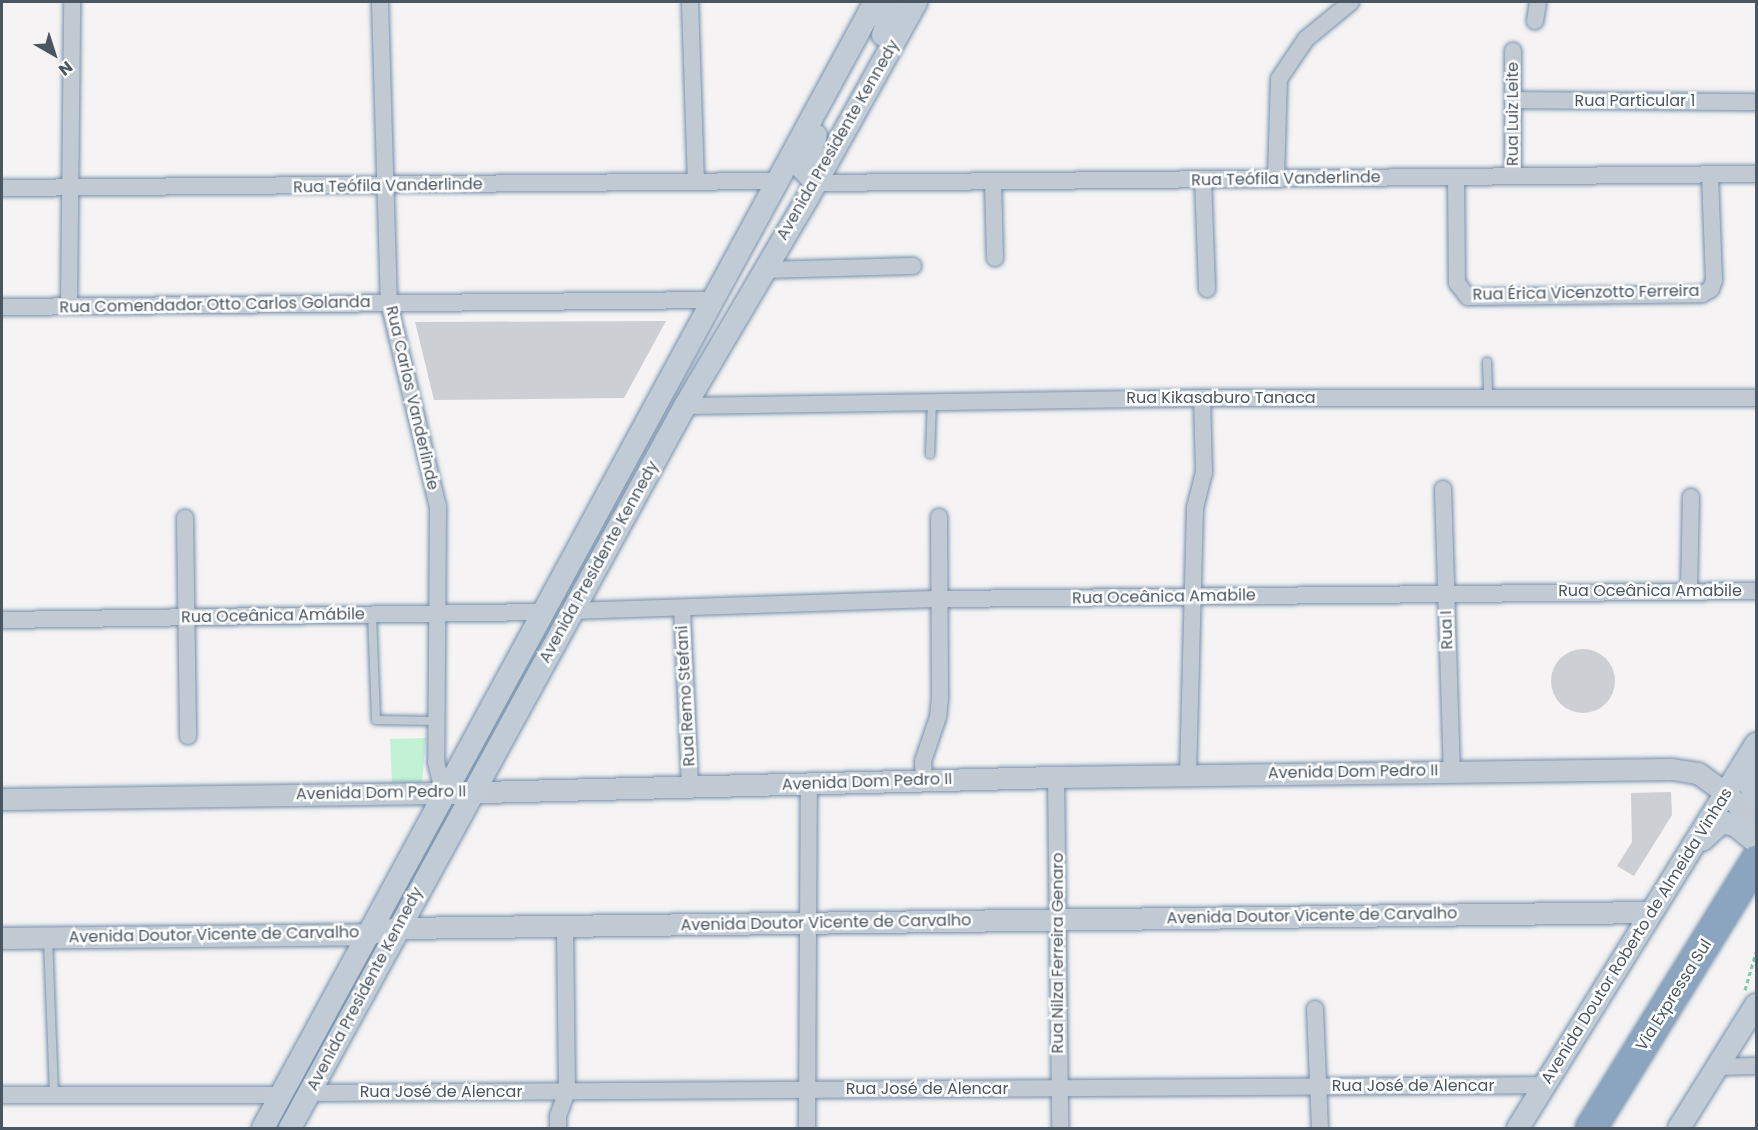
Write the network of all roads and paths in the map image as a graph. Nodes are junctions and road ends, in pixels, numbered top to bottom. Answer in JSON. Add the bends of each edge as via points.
{"nodes":[{"id":1,"x":72,"y":2,"type":"edge"},
{"id":2,"x":380,"y":2,"type":"edge"},
{"id":3,"x":690,"y":2,"type":"edge"},
{"id":4,"x":875,"y":2,"type":"edge"},
{"id":5,"x":895,"y":2,"type":"edge"},
{"id":6,"x":916,"y":2,"type":"edge"},
{"id":7,"x":1352,"y":2,"type":"edge"},
{"id":8,"x":1538,"y":2,"type":"edge"},
{"id":9,"x":1535,"y":21,"type":"dead end"},
{"id":10,"x":1513,"y":51,"type":"dead end"},
{"id":11,"x":830,"y":84,"type":"junction"},
{"id":12,"x":1513,"y":100,"type":"junction"},
{"id":13,"x":1756,"y":102,"type":"edge"},
{"id":14,"x":857,"y":107,"type":"junction"},
{"id":15,"x":1710,"y":174,"type":"junction"},
{"id":16,"x":1756,"y":174,"type":"edge"},
{"id":17,"x":1513,"y":176,"type":"junction"},
{"id":18,"x":1456,"y":177,"type":"junction"},
{"id":19,"x":1276,"y":178,"type":"junction"},
{"id":20,"x":1203,"y":179,"type":"junction"},
{"id":21,"x":696,"y":181,"type":"junction"},
{"id":22,"x":775,"y":181,"type":"junction"},
{"id":23,"x":993,"y":181,"type":"junction"},
{"id":24,"x":816,"y":183,"type":"junction"},
{"id":25,"x":383,"y":187,"type":"junction"},
{"id":26,"x":2,"y":188,"type":"edge"},
{"id":27,"x":70,"y":188,"type":"junction"},
{"id":28,"x":995,"y":258,"type":"dead end"},
{"id":29,"x":913,"y":266,"type":"dead end"},
{"id":30,"x":762,"y":270,"type":"junction"},
{"id":31,"x":1207,"y":289,"type":"dead end"},
{"id":32,"x":716,"y":300,"type":"junction"},
{"id":33,"x":388,"y":303,"type":"junction"},
{"id":34,"x":69,"y":306,"type":"junction"},
{"id":35,"x":2,"y":307,"type":"edge"},
{"id":36,"x":1487,"y":362,"type":"dead end"},
{"id":37,"x":1488,"y":397,"type":"junction"},
{"id":38,"x":1202,"y":398,"type":"junction"},
{"id":39,"x":1756,"y":398,"type":"edge"},
{"id":40,"x":932,"y":401,"type":"junction"},
{"id":41,"x":685,"y":406,"type":"junction"},
{"id":42,"x":930,"y":454,"type":"dead end"},
{"id":43,"x":1443,"y":489,"type":"dead end"},
{"id":44,"x":1691,"y":497,"type":"dead end"},
{"id":45,"x":939,"y":517,"type":"dead end"},
{"id":46,"x":185,"y":518,"type":"dead end"},
{"id":47,"x":1689,"y":590,"type":"junction"},
{"id":48,"x":1756,"y":591,"type":"edge"},
{"id":49,"x":1446,"y":592,"type":"junction"},
{"id":50,"x":1194,"y":598,"type":"junction"},
{"id":51,"x":940,"y":599,"type":"junction"},
{"id":52,"x":682,"y":608,"type":"junction"},
{"id":53,"x":572,"y":611,"type":"junction"},
{"id":54,"x":544,"y":612,"type":"junction"},
{"id":55,"x":372,"y":614,"type":"junction"},
{"id":56,"x":439,"y":614,"type":"junction"},
{"id":57,"x":186,"y":617,"type":"junction"},
{"id":58,"x":2,"y":620,"type":"edge"},
{"id":59,"x":436,"y":722,"type":"junction"},
{"id":60,"x":188,"y":736,"type":"dead end"},
{"id":61,"x":1756,"y":744,"type":"edge"},
{"id":62,"x":1756,"y":750,"type":"edge"},
{"id":63,"x":1452,"y":771,"type":"junction"},
{"id":64,"x":1188,"y":775,"type":"junction"},
{"id":65,"x":1056,"y":777,"type":"junction"},
{"id":66,"x":924,"y":780,"type":"junction"},
{"id":67,"x":690,"y":784,"type":"junction"},
{"id":68,"x":809,"y":784,"type":"junction"},
{"id":69,"x":471,"y":792,"type":"junction"},
{"id":70,"x":444,"y":793,"type":"junction"},
{"id":71,"x":1726,"y":793,"type":"junction"},
{"id":72,"x":1756,"y":797,"type":"edge"},
{"id":73,"x":2,"y":799,"type":"edge"},
{"id":74,"x":1756,"y":823,"type":"edge"},
{"id":75,"x":1756,"y":842,"type":"edge"},
{"id":76,"x":1690,"y":852,"type":"junction"},
{"id":77,"x":1756,"y":861,"type":"edge"},
{"id":78,"x":1751,"y":896,"type":"edge"},
{"id":79,"x":1650,"y":912,"type":"junction"},
{"id":80,"x":1058,"y":920,"type":"junction"},
{"id":81,"x":808,"y":923,"type":"junction"},
{"id":82,"x":565,"y":926,"type":"junction"},
{"id":83,"x":397,"y":928,"type":"junction"},
{"id":84,"x":366,"y":934,"type":"junction"},
{"id":85,"x":48,"y":937,"type":"junction"},
{"id":86,"x":2,"y":938,"type":"edge"},
{"id":87,"x":1756,"y":1005,"type":"edge"},
{"id":88,"x":1315,"y":1009,"type":"dead end"},
{"id":89,"x":1756,"y":1066,"type":"edge"},
{"id":90,"x":1715,"y":1067,"type":"junction"},
{"id":91,"x":1544,"y":1085,"type":"junction"},
{"id":92,"x":1319,"y":1087,"type":"junction"},
{"id":93,"x":1059,"y":1088,"type":"junction"},
{"id":94,"x":806,"y":1090,"type":"junction"},
{"id":95,"x":567,"y":1091,"type":"junction"},
{"id":96,"x":309,"y":1093,"type":"junction"},
{"id":97,"x":54,"y":1094,"type":"junction"},
{"id":98,"x":2,"y":1095,"type":"edge"},
{"id":99,"x":282,"y":1095,"type":"junction"},
{"id":100,"x":263,"y":1128,"type":"edge"},
{"id":101,"x":290,"y":1128,"type":"edge"},
{"id":102,"x":558,"y":1128,"type":"edge"},
{"id":103,"x":807,"y":1128,"type":"edge"},
{"id":104,"x":1060,"y":1128,"type":"edge"},
{"id":105,"x":1320,"y":1128,"type":"edge"},
{"id":106,"x":1518,"y":1128,"type":"edge"},
{"id":107,"x":1591,"y":1128,"type":"edge"},
{"id":108,"x":1615,"y":1128,"type":"edge"},
{"id":109,"x":1679,"y":1128,"type":"edge"}],
"edges":[{"from":1,"to":27,"type":"street"},
{"from":2,"to":25,"type":"street","name":"Rua Carlos Vanderlinde"},
{"from":3,"to":21,"type":"street"},
{"from":4,"to":11,"type":"main road","name":"Avenida Presidente Kennedy"},
{"from":5,"to":14,"type":"main road","via":[[869,65]]},
{"from":6,"to":14,"type":"main road","name":"Avenida Presidente Kennedy"},
{"from":7,"to":19,"type":"street","via":[[1306,39],[1279,79]]},
{"from":8,"to":9,"type":"street"},
{"from":10,"to":12,"type":"street","name":"Rua Luiz Leite"},
{"from":11,"to":22,"type":"main road","name":"Avenida Presidente Kennedy"},
{"from":11,"to":24,"type":"main road","via":[[833,99],[804,162],[806,175]]},
{"from":12,"to":13,"type":"street","name":"Rua Particular 1"},
{"from":12,"to":17,"type":"street","name":"Rua Luiz Leite"},
{"from":14,"to":24,"type":"main road","name":"Avenida Presidente Kennedy"},
{"from":15,"to":16,"type":"street","name":"Rua Teófila Vanderlinde"},
{"from":15,"to":17,"type":"street","name":"Rua Teófila Vanderlinde"},
{"from":15,"to":18,"type":"street","name":"Rua Érica Vicenzotto Ferreira","via":[[1714,280],[1711,289],[1702,294],[1678,295],[1468,297],[1457,283]]},
{"from":17,"to":18,"type":"street","name":"Rua Teófila Vanderlinde"},
{"from":18,"to":19,"type":"street","name":"Rua Teófila Vanderlinde"},
{"from":19,"to":20,"type":"street","name":"Rua Teófila Vanderlinde"},
{"from":20,"to":23,"type":"street","name":"Rua Teófila Vanderlinde"},
{"from":20,"to":31,"type":"street"},
{"from":21,"to":22,"type":"street","name":"Rua Teófila Vanderlinde"},
{"from":21,"to":25,"type":"street","name":"Rua Teófila Vanderlinde"},
{"from":22,"to":32,"type":"main road","name":"Avenida Presidente Kennedy"},
{"from":23,"to":24,"type":"street","name":"Rua Teófila Vanderlinde"},
{"from":23,"to":28,"type":"street"},
{"from":24,"to":30,"type":"main road","name":"Avenida Presidente Kennedy"},
{"from":25,"to":27,"type":"street","name":"Rua Teófila Vanderlinde"},
{"from":25,"to":33,"type":"street","name":"Rua Carlos Vanderlinde"},
{"from":26,"to":27,"type":"street","name":"Rua Teófila Vanderlinde"},
{"from":27,"to":34,"type":"street"},
{"from":29,"to":30,"type":"street"},
{"from":30,"to":41,"type":"main road","name":"Avenida Presidente Kennedy"},
{"from":32,"to":33,"type":"street","name":"Rua Comendador Otto Carlos Golanda"},
{"from":32,"to":54,"type":"main road","name":"Avenida Presidente Kennedy"},
{"from":33,"to":34,"type":"street","name":"Rua Comendador Otto Carlos Golanda"},
{"from":33,"to":56,"type":"street","name":"Rua Carlos Vanderlinde","via":[[438,507]]},
{"from":34,"to":35,"type":"street","name":"Rua Comendador Otto Carlos Golanda"},
{"from":36,"to":37,"type":"lane"},
{"from":37,"to":38,"type":"street","name":"Rua Kikasaburo Tanaca"},
{"from":37,"to":39,"type":"street","name":"Rua Kikasaburo Tanaca"},
{"from":38,"to":40,"type":"street","name":"Rua Kikasaburo Tanaca"},
{"from":38,"to":50,"type":"street","via":[[1204,473],[1195,508]]},
{"from":40,"to":41,"type":"street","name":"Rua Kikasaburo Tanaca"},
{"from":40,"to":42,"type":"lane"},
{"from":41,"to":53,"type":"main road","name":"Avenida Presidente Kennedy"},
{"from":43,"to":49,"type":"street","name":"Rua I"},
{"from":44,"to":47,"type":"street"},
{"from":45,"to":51,"type":"street"},
{"from":46,"to":57,"type":"street"},
{"from":47,"to":48,"type":"street","name":"Rua Oceânica Amabile"},
{"from":47,"to":49,"type":"street","name":"Rua Oceânica Amabile"},
{"from":49,"to":50,"type":"street","name":"Rua Oceânica Amabile"},
{"from":49,"to":63,"type":"street","name":"Rua I"},
{"from":50,"to":51,"type":"street","name":"Rua Oceânica Amabile"},
{"from":50,"to":64,"type":"street"},
{"from":51,"to":52,"type":"street","name":"Rua Oceânica Amabile"},
{"from":51,"to":66,"type":"street","via":[[938,717],[923,760]]},
{"from":52,"to":53,"type":"street","name":"Rua Oceânica Amabile"},
{"from":52,"to":67,"type":"street","name":"Rua Remo Stefani"},
{"from":53,"to":69,"type":"main road","name":"Avenida Presidente Kennedy"},
{"from":54,"to":56,"type":"street","name":"Rua Oceânica Amábile"},
{"from":54,"to":70,"type":"main road","name":"Avenida Presidente Kennedy"},
{"from":55,"to":56,"type":"street","name":"Rua Oceânica Amábile"},
{"from":55,"to":57,"type":"street","name":"Rua Oceânica Amábile"},
{"from":55,"to":59,"type":"lane","via":[[376,720]]},
{"from":56,"to":59,"type":"street","name":"Rua Carlos Vanderlinde"},
{"from":57,"to":58,"type":"street","name":"Rua Oceânica Amábile"},
{"from":57,"to":60,"type":"street"},
{"from":59,"to":70,"type":"street","name":"Rua Carlos Vanderlinde","via":[[436,762]]},
{"from":61,"to":71,"type":"main road","name":"Avenida Doutor Roberto de Almeida Vinhas"},
{"from":62,"to":72,"type":"main road","via":[[1747,780]]},
{"from":63,"to":64,"type":"street","name":"Avenida Dom Pedro II"},
{"from":63,"to":71,"type":"street","name":"Avenida Dom Pedro II","via":[[1672,769],[1698,772]]},
{"from":64,"to":65,"type":"street","name":"Avenida Dom Pedro II"},
{"from":65,"to":66,"type":"street","name":"Avenida Dom Pedro II"},
{"from":65,"to":80,"type":"street","name":"Rua Nilza Ferreira Genaro"},
{"from":66,"to":68,"type":"street","name":"Avenida Dom Pedro II"},
{"from":67,"to":68,"type":"street","name":"Avenida Dom Pedro II"},
{"from":67,"to":69,"type":"street","name":"Avenida Dom Pedro II"},
{"from":68,"to":81,"type":"street"},
{"from":69,"to":70,"type":"street","name":"Avenida Dom Pedro II"},
{"from":69,"to":83,"type":"main road","name":"Avenida Presidente Kennedy"},
{"from":70,"to":73,"type":"street","name":"Avenida Dom Pedro II"},
{"from":70,"to":84,"type":"main road","name":"Avenida Presidente Kennedy"},
{"from":71,"to":74,"type":"street","name":"Avenida Dom Pedro II"},
{"from":71,"to":76,"type":"main road","name":"Avenida Doutor Roberto de Almeida Vinhas"},
{"from":75,"to":76,"type":"main road","via":[[1736,825],[1722,822]]},
{"from":76,"to":79,"type":"main road","name":"Avenida Doutor Roberto de Almeida Vinhas"},
{"from":77,"to":78,"type":"highway","name":"Via Expressa Sul"},
{"from":78,"to":107,"type":"highway","name":"Via Expressa Sul"},
{"from":78,"to":108,"type":"highway","name":"Via Expressa Sul"},
{"from":79,"to":80,"type":"street","name":"Avenida Doutor Vicente de Carvalho"},
{"from":79,"to":91,"type":"main road","name":"Avenida Doutor Roberto de Almeida Vinhas"},
{"from":80,"to":81,"type":"street","name":"Avenida Doutor Vicente de Carvalho"},
{"from":80,"to":93,"type":"street","name":"Rua Nilza Ferreira Genaro"},
{"from":81,"to":82,"type":"street","name":"Avenida Doutor Vicente de Carvalho"},
{"from":81,"to":94,"type":"street"},
{"from":82,"to":83,"type":"street","name":"Avenida Doutor Vicente de Carvalho"},
{"from":82,"to":95,"type":"street"},
{"from":83,"to":84,"type":"street","name":"Avenida Doutor Vicente de Carvalho"},
{"from":83,"to":96,"type":"main road","name":"Avenida Presidente Kennedy"},
{"from":84,"to":85,"type":"street","name":"Avenida Doutor Vicente de Carvalho"},
{"from":84,"to":99,"type":"main road","name":"Avenida Presidente Kennedy"},
{"from":85,"to":86,"type":"street","name":"Avenida Doutor Vicente de Carvalho"},
{"from":85,"to":97,"type":"lane"},
{"from":87,"to":90,"type":"main road"},
{"from":88,"to":92,"type":"street"},
{"from":89,"to":90,"type":"street"},
{"from":90,"to":109,"type":"main road"},
{"from":91,"to":92,"type":"street","name":"Rua José de Alencar"},
{"from":91,"to":106,"type":"main road","name":"Avenida Doutor Roberto de Almeida Vinhas"},
{"from":92,"to":93,"type":"street","name":"Rua José de Alencar"},
{"from":92,"to":105,"type":"street"},
{"from":93,"to":94,"type":"street","name":"Rua José de Alencar"},
{"from":93,"to":104,"type":"street","name":"Rua Nilza Ferreira Genaro"},
{"from":94,"to":95,"type":"street","name":"Rua José de Alencar"},
{"from":94,"to":103,"type":"street"},
{"from":95,"to":96,"type":"street","name":"Rua José de Alencar"},
{"from":95,"to":102,"type":"street"},
{"from":96,"to":101,"type":"main road","name":"Avenida Presidente Kennedy"},
{"from":97,"to":98,"type":"street"},
{"from":97,"to":99,"type":"street"},
{"from":99,"to":100,"type":"main road","name":"Avenida Presidente Kennedy"}]}
